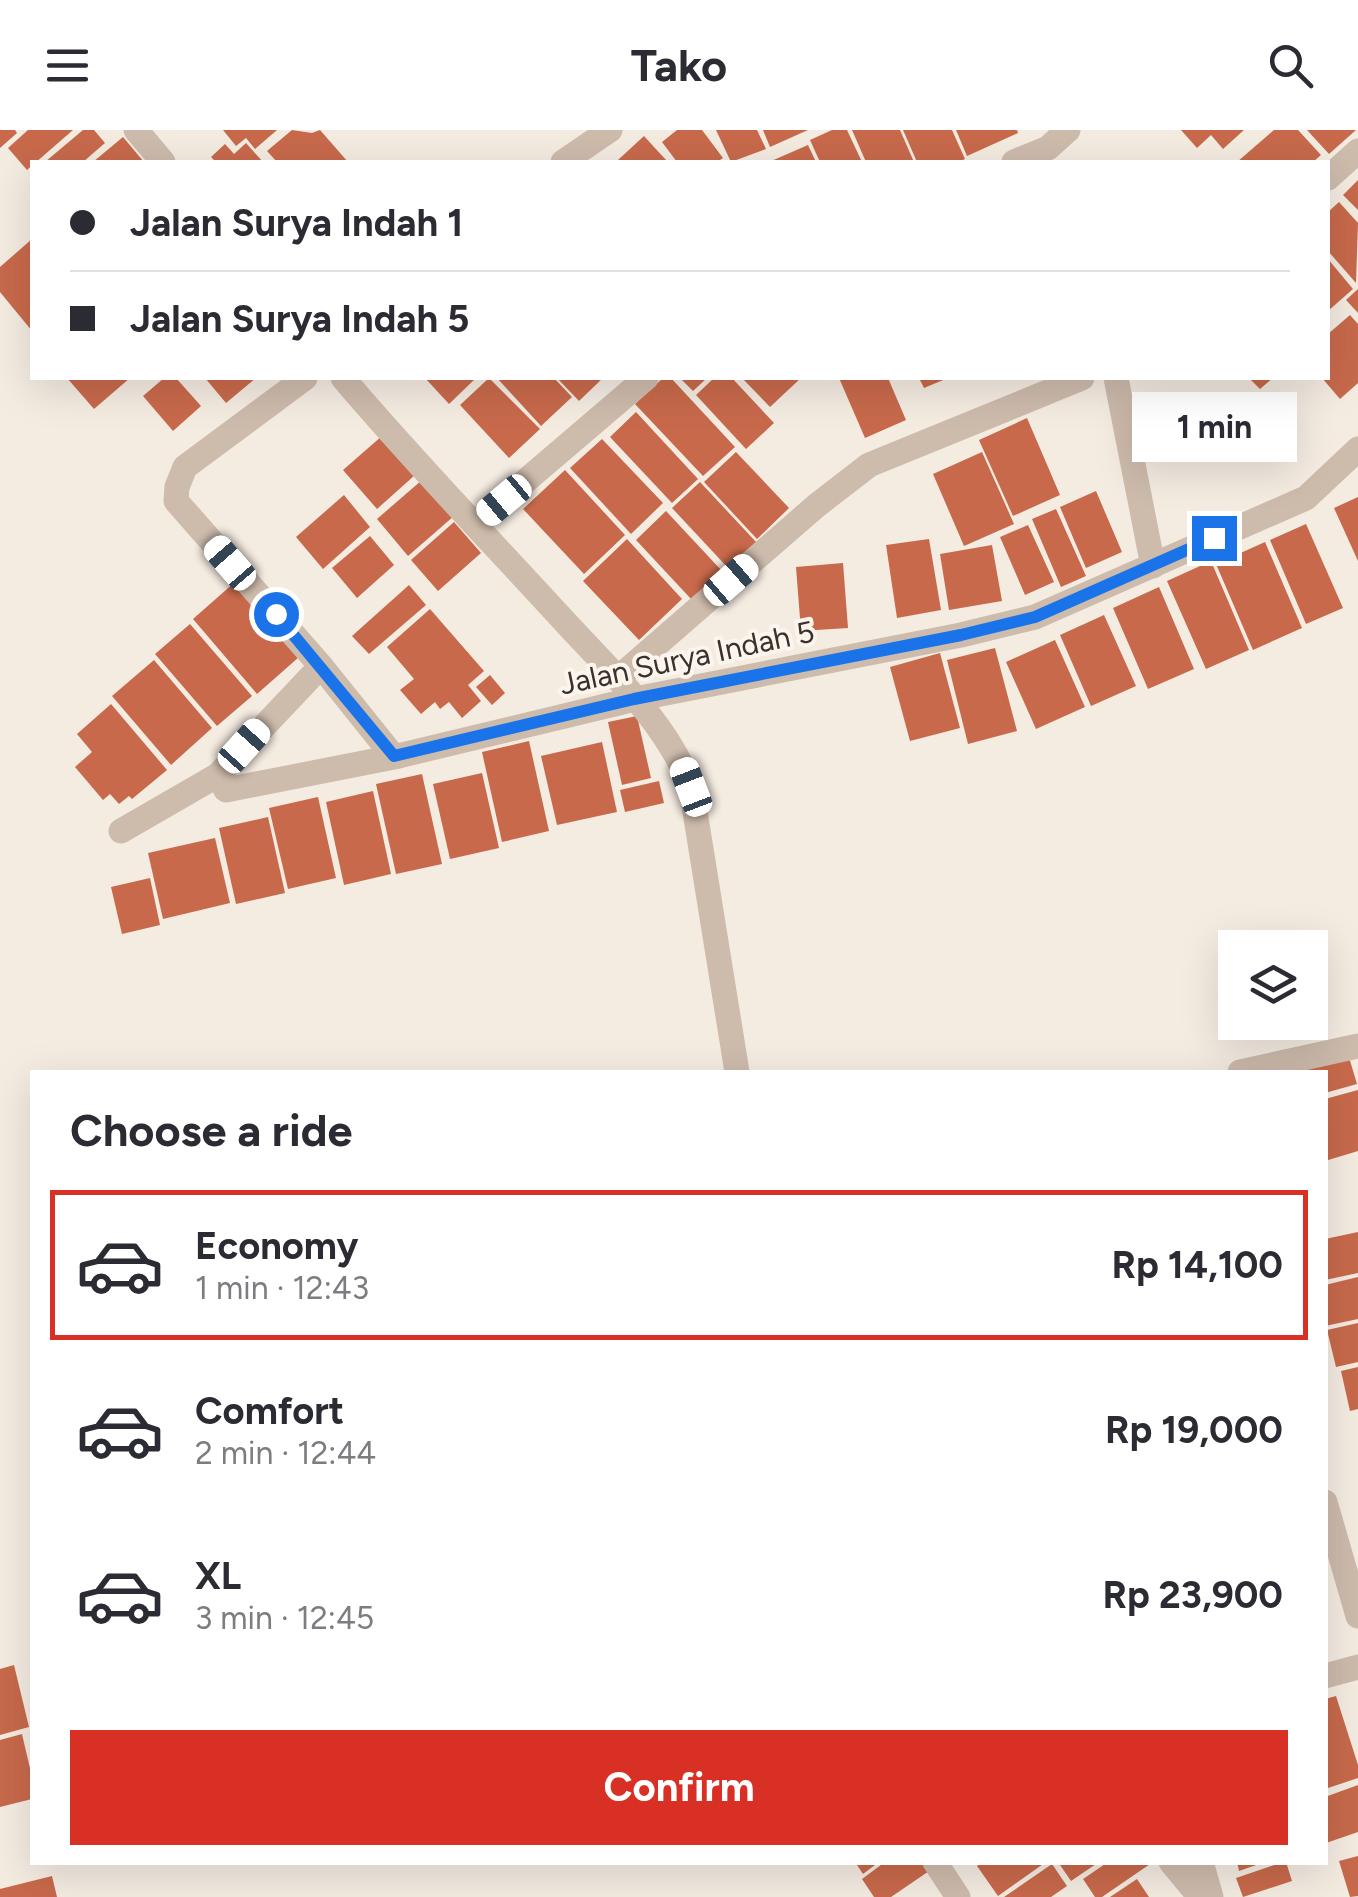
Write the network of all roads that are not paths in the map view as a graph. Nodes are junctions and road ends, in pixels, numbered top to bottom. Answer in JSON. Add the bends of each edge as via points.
{"nodes":[{"id":1,"x":136,"y":130,"type":"edge"},
{"id":2,"x":610,"y":130,"type":"edge"},
{"id":3,"x":1068,"y":130,"type":"edge"},
{"id":4,"x":1047,"y":147,"type":"edge"},
{"id":5,"x":1358,"y":151,"type":"edge"},
{"id":6,"x":162,"y":160,"type":"edge"},
{"id":7,"x":565,"y":160,"type":"edge"},
{"id":8,"x":1018,"y":160,"type":"edge"},
{"id":9,"x":1330,"y":176,"type":"edge"},
{"id":10,"x":302,"y":380,"type":"edge"},
{"id":11,"x":345,"y":380,"type":"edge"},
{"id":12,"x":644,"y":380,"type":"edge"},
{"id":13,"x":1077,"y":380,"type":"edge"},
{"id":14,"x":1116,"y":380,"type":"edge"},
{"id":15,"x":1358,"y":450,"type":"edge"},
{"id":16,"x":1358,"y":476,"type":"edge"},
{"id":17,"x":1306,"y":498,"type":"junction"},
{"id":18,"x":475,"y":524,"type":"junction"},
{"id":19,"x":1152,"y":566,"type":"junction"},
{"id":20,"x":322,"y":666,"type":"junction"},
{"id":21,"x":617,"y":679,"type":"junction"},
{"id":22,"x":634,"y":699,"type":"junction"},
{"id":23,"x":394,"y":756,"type":"junction"},
{"id":24,"x":218,"y":775,"type":"junction"},
{"id":25,"x":122,"y":831,"type":"dead end"},
{"id":26,"x":1358,"y":1046,"type":"edge"},
{"id":27,"x":737,"y":1070,"type":"edge"},
{"id":28,"x":1249,"y":1070,"type":"edge"},
{"id":29,"x":1328,"y":1512,"type":"edge"},
{"id":30,"x":1358,"y":1616,"type":"edge"},
{"id":31,"x":1358,"y":1667,"type":"edge"},
{"id":32,"x":1328,"y":1675,"type":"edge"},
{"id":33,"x":937,"y":1865,"type":"edge"},
{"id":34,"x":1173,"y":1865,"type":"edge"},
{"id":35,"x":1202,"y":1865,"type":"edge"},
{"id":36,"x":958,"y":1897,"type":"edge"},
{"id":37,"x":1200,"y":1897,"type":"edge"},
{"id":38,"x":1211,"y":1897,"type":"edge"}],
"edges":[{"from":1,"to":6,"type":"street"},
{"from":2,"to":7,"type":"street"},
{"from":3,"to":4,"type":"street"},
{"from":4,"to":8,"type":"street"},
{"from":5,"to":9,"type":"street"},
{"from":10,"to":20,"type":"street","via":[[185,468],[176,500]]},
{"from":11,"to":18,"type":"street"},
{"from":12,"to":18,"type":"street"},
{"from":13,"to":21,"type":"street","via":[[869,466]]},
{"from":14,"to":19,"type":"street"},
{"from":15,"to":17,"type":"street","name":"Jalan Surya Indah 5"},
{"from":16,"to":17,"type":"street","name":"Jalan Surya Indah 5"},
{"from":17,"to":19,"type":"street","name":"Jalan Surya Indah 5"},
{"from":18,"to":21,"type":"street"},
{"from":19,"to":22,"type":"street","name":"Jalan Surya Indah 5","via":[[1035,617]]},
{"from":20,"to":23,"type":"street"},
{"from":20,"to":24,"type":"street"},
{"from":21,"to":22,"type":"street"},
{"from":22,"to":23,"type":"street","name":"Jalan Surya Indah 5"},
{"from":22,"to":27,"type":"street","via":[[678,754],[691,787]]},
{"from":23,"to":24,"type":"street","name":"Jalan Surya Indah 5","via":[[233,791]]},
{"from":24,"to":25,"type":"street"},
{"from":26,"to":28,"type":"street"},
{"from":29,"to":30,"type":"street"},
{"from":31,"to":32,"type":"street"},
{"from":33,"to":36,"type":"street"},
{"from":34,"to":37,"type":"street"},
{"from":35,"to":38,"type":"street"}]}
